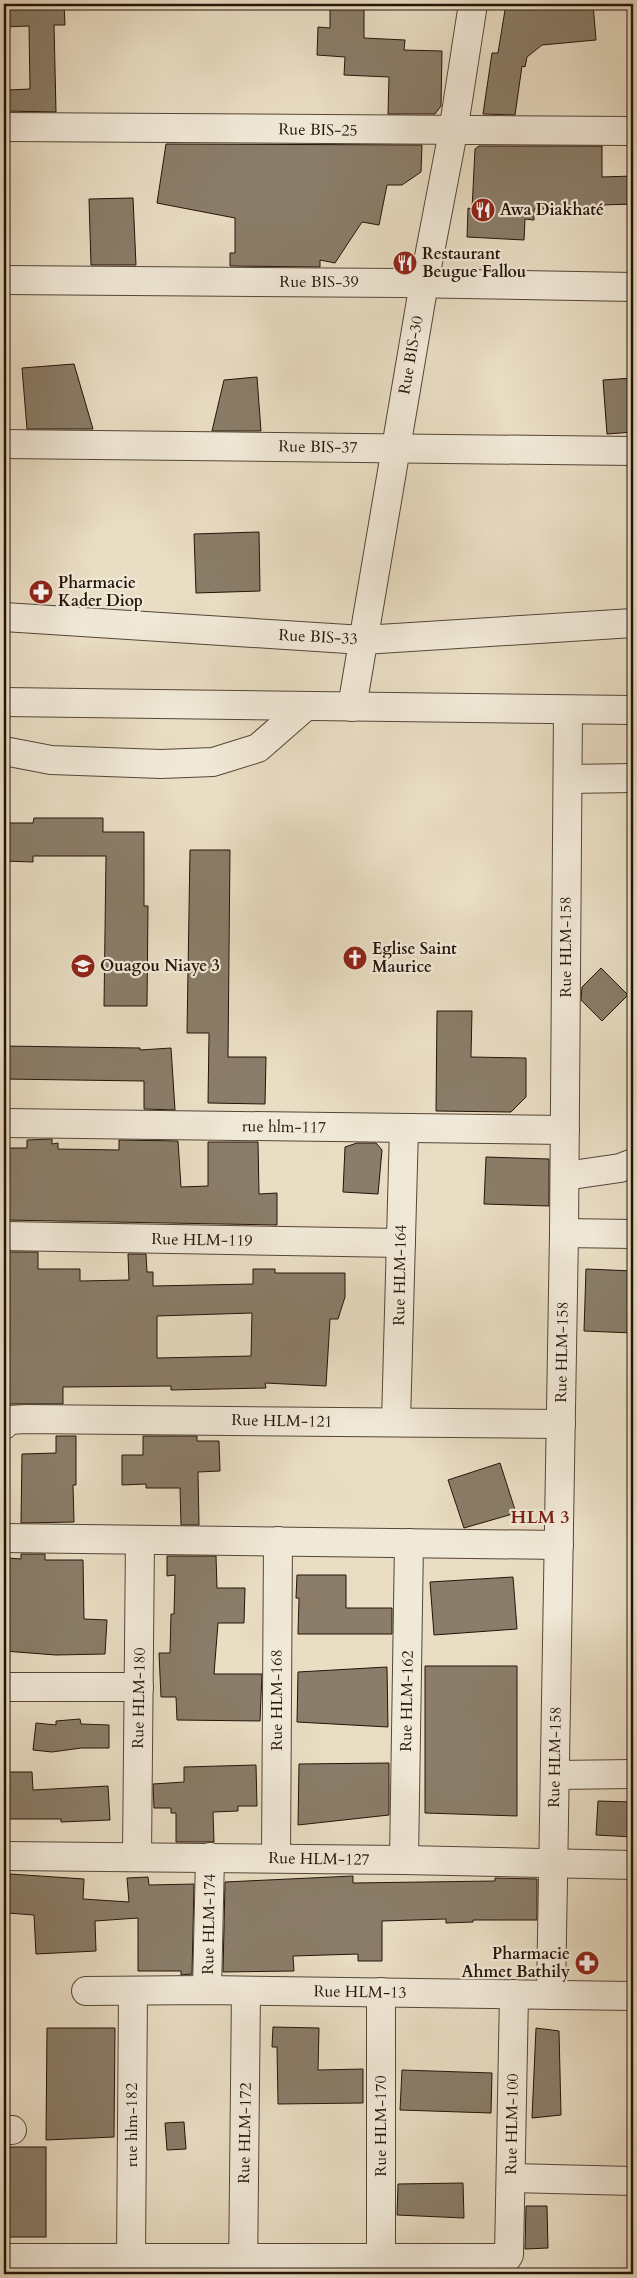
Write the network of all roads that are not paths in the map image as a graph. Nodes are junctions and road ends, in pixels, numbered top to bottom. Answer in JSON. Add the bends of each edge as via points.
{"nodes":[{"id":1,"x":473,"y":4,"type":"edge"},
{"id":2,"x":4,"y":127,"type":"edge"},
{"id":3,"x":633,"y":131,"type":"edge"},
{"id":4,"x":453,"y":132,"type":"junction"},
{"id":5,"x":4,"y":280,"type":"edge"},
{"id":6,"x":424,"y":283,"type":"junction"},
{"id":7,"x":633,"y":287,"type":"edge"},
{"id":8,"x":4,"y":444,"type":"edge"},
{"id":9,"x":396,"y":448,"type":"junction"},
{"id":10,"x":633,"y":451,"type":"edge"},
{"id":11,"x":4,"y":617,"type":"edge"},
{"id":12,"x":633,"y":623,"type":"edge"},
{"id":13,"x":363,"y":640,"type":"junction"},
{"id":14,"x":4,"y":702,"type":"edge"},
{"id":15,"x":306,"y":706,"type":"junction"},
{"id":16,"x":352,"y":707,"type":"junction"},
{"id":17,"x":568,"y":710,"type":"junction"},
{"id":18,"x":633,"y":710,"type":"edge"},
{"id":19,"x":4,"y":751,"type":"edge"},
{"id":20,"x":633,"y":778,"type":"edge"},
{"id":21,"x":568,"y":779,"type":"junction"},
{"id":22,"x":4,"y":1123,"type":"edge"},
{"id":23,"x":404,"y":1128,"type":"junction"},
{"id":24,"x":565,"y":1130,"type":"junction"},
{"id":25,"x":633,"y":1163,"type":"edge"},
{"id":26,"x":564,"y":1176,"type":"junction"},
{"id":27,"x":564,"y":1233,"type":"junction"},
{"id":28,"x":633,"y":1234,"type":"edge"},
{"id":29,"x":4,"y":1236,"type":"edge"},
{"id":30,"x":401,"y":1243,"type":"junction"},
{"id":31,"x":396,"y":1422,"type":"junction"},
{"id":32,"x":561,"y":1424,"type":"junction"},
{"id":33,"x":4,"y":1425,"type":"edge"},
{"id":34,"x":4,"y":1538,"type":"edge"},
{"id":35,"x":140,"y":1540,"type":"junction"},
{"id":36,"x":278,"y":1541,"type":"junction"},
{"id":37,"x":409,"y":1543,"type":"junction"},
{"id":38,"x":560,"y":1545,"type":"junction"},
{"id":39,"x":4,"y":1687,"type":"edge"},
{"id":40,"x":139,"y":1687,"type":"junction"},
{"id":41,"x":633,"y":1774,"type":"edge"},
{"id":42,"x":556,"y":1775,"type":"junction"},
{"id":43,"x":4,"y":1856,"type":"edge"},
{"id":44,"x":137,"y":1856,"type":"junction"},
{"id":45,"x":210,"y":1857,"type":"junction"},
{"id":46,"x":276,"y":1858,"type":"junction"},
{"id":47,"x":404,"y":1860,"type":"junction"},
{"id":48,"x":552,"y":1862,"type":"junction"},
{"id":49,"x":633,"y":1866,"type":"edge"},
{"id":50,"x":208,"y":1990,"type":"junction"},
{"id":51,"x":86,"y":1991,"type":"dead end"},
{"id":52,"x":133,"y":1991,"type":"junction"},
{"id":53,"x":246,"y":1991,"type":"junction"},
{"id":54,"x":381,"y":1992,"type":"junction"},
{"id":55,"x":514,"y":1994,"type":"junction"},
{"id":56,"x":551,"y":1995,"type":"junction"},
{"id":57,"x":633,"y":1996,"type":"edge"},
{"id":58,"x":511,"y":2178,"type":"junction"},
{"id":59,"x":633,"y":2181,"type":"edge"},
{"id":60,"x":4,"y":2258,"type":"edge"},
{"id":61,"x":131,"y":2259,"type":"junction"},
{"id":62,"x":381,"y":2259,"type":"junction"},
{"id":63,"x":96,"y":2266,"type":"edge"},
{"id":64,"x":243,"y":2266,"type":"edge"}],
"edges":[{"from":1,"to":4,"type":"street","name":"Rue BIS-30"},
{"from":2,"to":4,"type":"street","name":"Rue BIS-25"},
{"from":3,"to":4,"type":"street","name":"Rue BIS-25"},
{"from":4,"to":6,"type":"street","name":"Rue BIS-30"},
{"from":5,"to":6,"type":"street","name":"Rue BIS-39"},
{"from":6,"to":7,"type":"street","name":"Rue BIS-39"},
{"from":6,"to":9,"type":"street","name":"Rue BIS-30"},
{"from":8,"to":9,"type":"street","name":"Rue BIS-37"},
{"from":9,"to":10,"type":"street","name":"Rue BIS-37"},
{"from":9,"to":13,"type":"street","name":"Rue BIS-30"},
{"from":11,"to":13,"type":"street","name":"Rue BIS-33"},
{"from":12,"to":13,"type":"street","name":"Rue BIS-33"},
{"from":13,"to":16,"type":"street","name":"Rue BIS-30"},
{"from":14,"to":15,"type":"street"},
{"from":15,"to":16,"type":"street"},
{"from":15,"to":19,"type":"street","via":[[258,748],[213,762],[161,764],[51,760]]},
{"from":16,"to":17,"type":"street"},
{"from":17,"to":18,"type":"street"},
{"from":17,"to":21,"type":"street","name":"Rue HLM-158"},
{"from":20,"to":21,"type":"street"},
{"from":21,"to":24,"type":"street","name":"Rue HLM-158"},
{"from":22,"to":23,"type":"street","name":"rue hlm-117"},
{"from":23,"to":24,"type":"street","name":"rue hlm-117"},
{"from":23,"to":30,"type":"street","name":"Rue HLM-164"},
{"from":24,"to":26,"type":"street","name":"Rue HLM-158"},
{"from":25,"to":26,"type":"street","via":[[620,1168]]},
{"from":26,"to":27,"type":"street","name":"Rue HLM-158"},
{"from":27,"to":28,"type":"street"},
{"from":27,"to":32,"type":"street","name":"Rue HLM-158"},
{"from":29,"to":30,"type":"street","name":"Rue HLM-119"},
{"from":30,"to":31,"type":"street","name":"Rue HLM-164"},
{"from":31,"to":32,"type":"street","name":"Rue HLM-121"},
{"from":31,"to":33,"type":"street","name":"Rue HLM-121","via":[[26,1419],[9,1420]]},
{"from":32,"to":38,"type":"street","name":"Rue HLM-158"},
{"from":34,"to":35,"type":"street"},
{"from":35,"to":36,"type":"street"},
{"from":35,"to":40,"type":"street","name":"Rue HLM-180"},
{"from":36,"to":37,"type":"street"},
{"from":36,"to":46,"type":"street","name":"Rue HLM-168"},
{"from":37,"to":38,"type":"street"},
{"from":37,"to":47,"type":"street","name":"Rue HLM-162"},
{"from":38,"to":42,"type":"street","name":"Rue HLM-158"},
{"from":39,"to":40,"type":"street"},
{"from":40,"to":44,"type":"street","name":"Rue HLM-180"},
{"from":41,"to":42,"type":"street"},
{"from":42,"to":48,"type":"street","name":"Rue HLM-158"},
{"from":43,"to":44,"type":"street","name":"Rue HLM-127"},
{"from":44,"to":45,"type":"street","name":"Rue HLM-127"},
{"from":45,"to":46,"type":"street","name":"Rue HLM-127"},
{"from":45,"to":50,"type":"street","name":"Rue HLM-174"},
{"from":46,"to":47,"type":"street","name":"Rue HLM-127"},
{"from":47,"to":48,"type":"street","name":"Rue HLM-127"},
{"from":48,"to":49,"type":"street","name":"Rue HLM-127"},
{"from":48,"to":56,"type":"street","name":"Rue HLM-158"},
{"from":50,"to":52,"type":"street","name":"Rue HLM-13"},
{"from":50,"to":53,"type":"street","name":"Rue HLM-13"},
{"from":51,"to":52,"type":"street","name":"Rue HLM-13"},
{"from":52,"to":61,"type":"street","name":"rue hlm-182"},
{"from":53,"to":54,"type":"street","name":"Rue HLM-13"},
{"from":53,"to":64,"type":"street","name":"Rue HLM-172"},
{"from":54,"to":55,"type":"street","name":"Rue HLM-13"},
{"from":54,"to":62,"type":"street","name":"Rue HLM-170"},
{"from":55,"to":56,"type":"street","name":"Rue HLM-13"},
{"from":55,"to":58,"type":"street","name":"Rue HLM-100"},
{"from":56,"to":57,"type":"street","name":"Rue HLM-13"},
{"from":58,"to":59,"type":"street"},
{"from":58,"to":62,"type":"street","name":"Rue HLM-100","via":[[507,2258]]},
{"from":60,"to":63,"type":"street"},
{"from":61,"to":63,"type":"street"},
{"from":61,"to":64,"type":"street"},
{"from":62,"to":64,"type":"street"}]}
